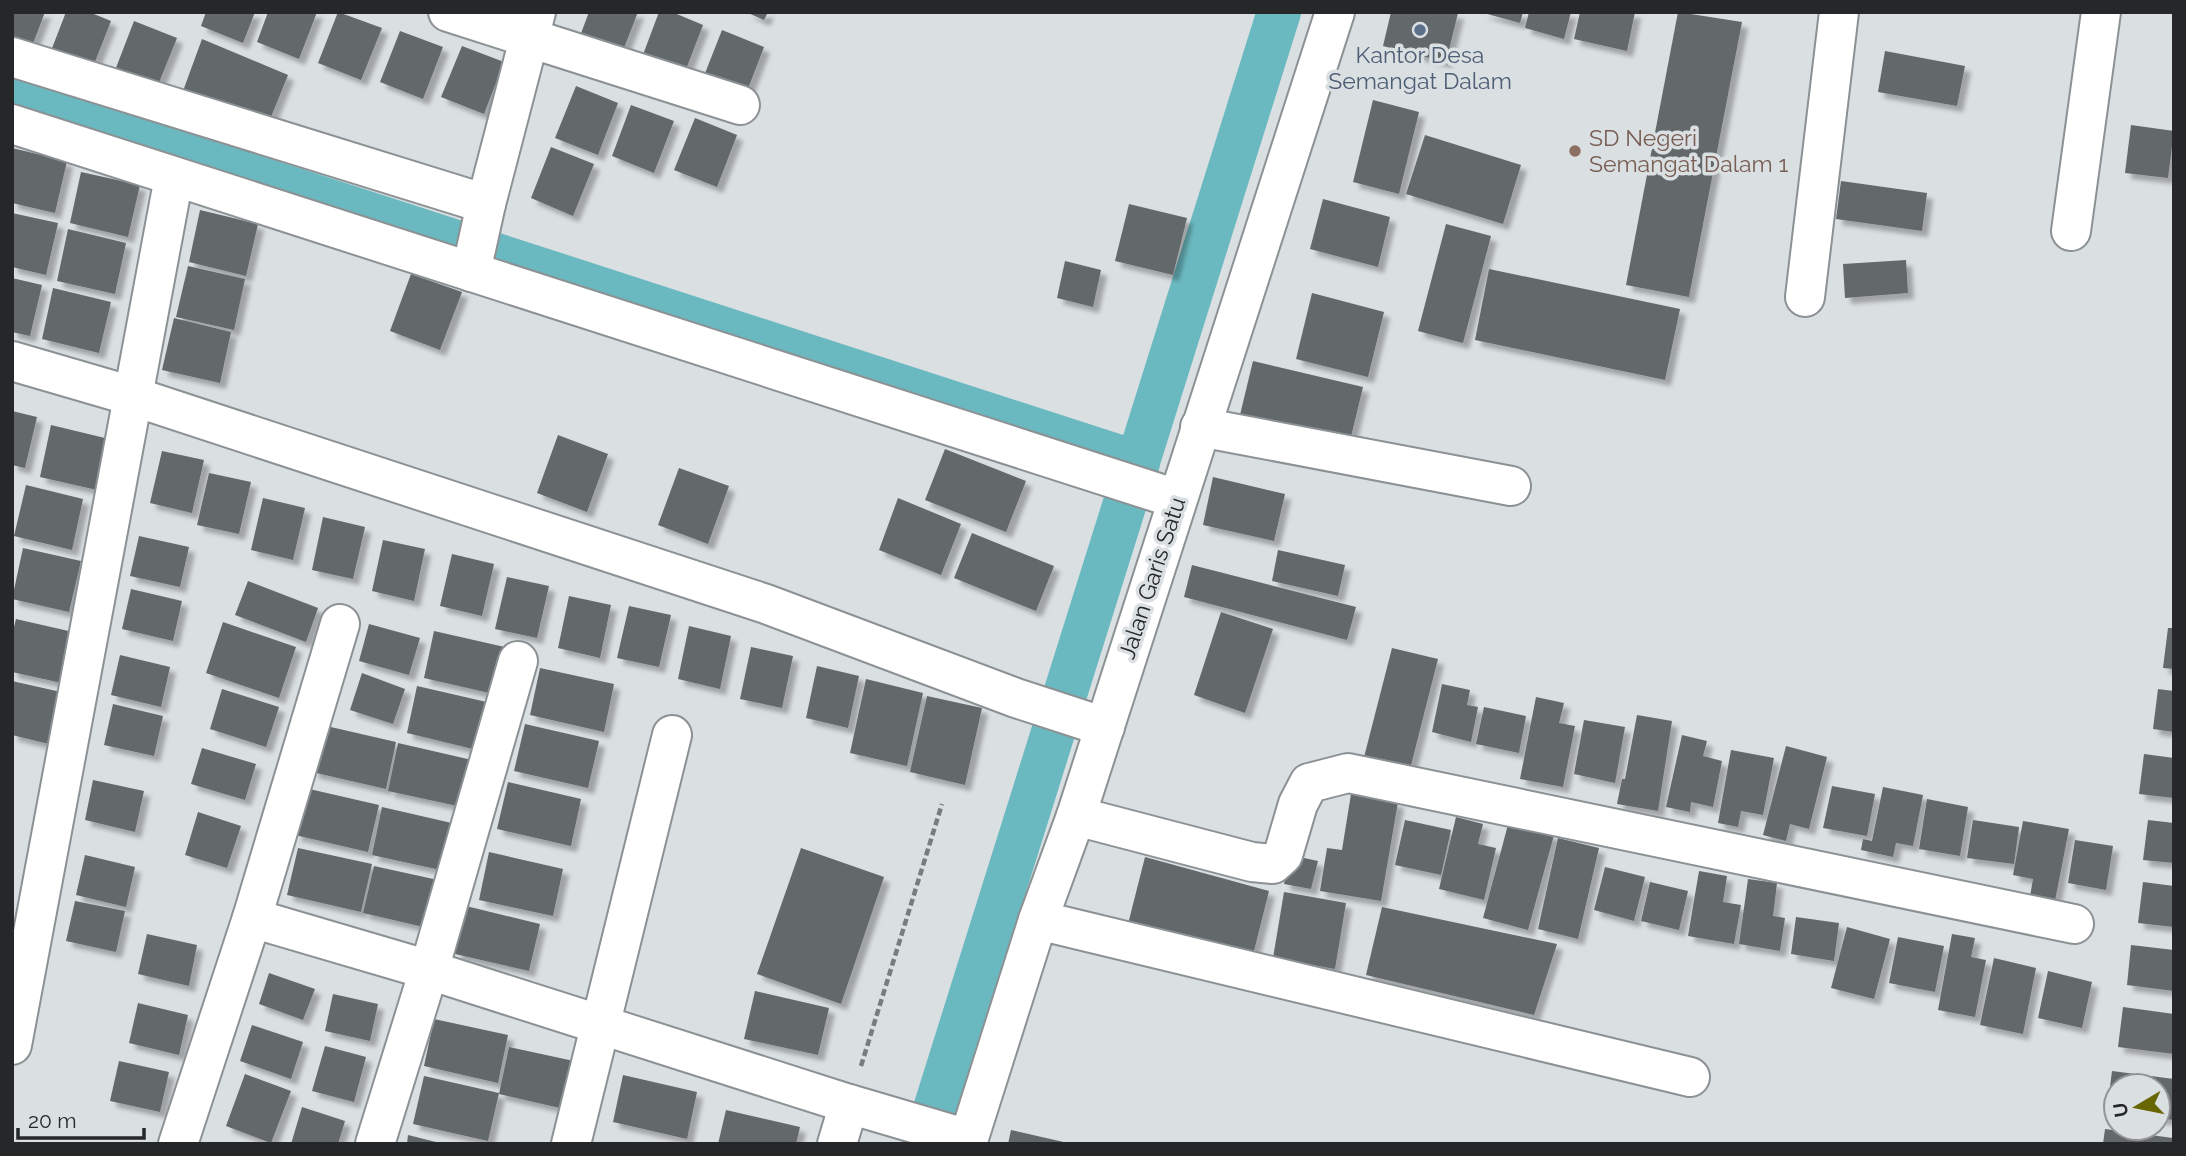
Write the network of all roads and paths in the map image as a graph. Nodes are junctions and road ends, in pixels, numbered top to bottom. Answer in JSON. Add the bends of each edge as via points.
{"nodes":[{"id":1,"x":448,"y":12,"type":"edge"},
{"id":2,"x":1335,"y":12,"type":"edge"},
{"id":3,"x":1839,"y":12,"type":"edge"},
{"id":4,"x":2101,"y":12,"type":"edge"},
{"id":5,"x":532,"y":25,"type":"edge"},
{"id":6,"x":12,"y":57,"type":"edge"},
{"id":7,"x":740,"y":105,"type":"dead end"},
{"id":8,"x":12,"y":124,"type":"edge"},
{"id":9,"x":174,"y":177,"type":"junction"},
{"id":10,"x":486,"y":204,"type":"junction"},
{"id":11,"x":2071,"y":231,"type":"dead end"},
{"id":12,"x":471,"y":272,"type":"junction"},
{"id":13,"x":1805,"y":297,"type":"dead end"},
{"id":14,"x":12,"y":361,"type":"edge"},
{"id":15,"x":132,"y":396,"type":"junction"},
{"id":16,"x":1200,"y":427,"type":"junction"},
{"id":17,"x":1511,"y":486,"type":"dead end"},
{"id":18,"x":1165,"y":495,"type":"junction"},
{"id":19,"x":340,"y":624,"type":"dead end"},
{"id":20,"x":518,"y":661,"type":"dead end"},
{"id":21,"x":1091,"y":722,"type":"junction"},
{"id":22,"x":672,"y":736,"type":"dead end"},
{"id":23,"x":942,"y":804,"type":"dead end"},
{"id":24,"x":1076,"y":816,"type":"junction"},
{"id":25,"x":252,"y":918,"type":"junction"},
{"id":26,"x":1038,"y":920,"type":"junction"},
{"id":27,"x":2074,"y":924,"type":"dead end"},
{"id":28,"x":429,"y":970,"type":"junction"},
{"id":29,"x":601,"y":1026,"type":"junction"},
{"id":30,"x":12,"y":1045,"type":"edge"},
{"id":31,"x":1690,"y":1077,"type":"dead end"},
{"id":32,"x":866,"y":1108,"type":"junction"},
{"id":33,"x":960,"y":1138,"type":"edge"},
{"id":34,"x":178,"y":1144,"type":"edge"},
{"id":35,"x":375,"y":1144,"type":"edge"},
{"id":36,"x":571,"y":1144,"type":"edge"},
{"id":37,"x":837,"y":1144,"type":"edge"}],
"edges":[{"from":1,"to":5,"type":"street"},
{"from":2,"to":16,"type":"street","name":"Jalan Garis Satu"},
{"from":3,"to":13,"type":"street"},
{"from":4,"to":11,"type":"street"},
{"from":5,"to":7,"type":"street"},
{"from":5,"to":10,"type":"street"},
{"from":6,"to":10,"type":"street"},
{"from":8,"to":9,"type":"street"},
{"from":9,"to":12,"type":"street"},
{"from":9,"to":15,"type":"street"},
{"from":10,"to":12,"type":"street"},
{"from":12,"to":18,"type":"street"},
{"from":14,"to":15,"type":"street"},
{"from":15,"to":21,"type":"street","via":[[766,604]]},
{"from":15,"to":30,"type":"street"},
{"from":16,"to":17,"type":"street"},
{"from":16,"to":18,"type":"street","name":"Jalan Garis Satu"},
{"from":18,"to":21,"type":"street","name":"Jalan Garis Satu"},
{"from":19,"to":25,"type":"street"},
{"from":20,"to":28,"type":"street"},
{"from":21,"to":24,"type":"street","name":"Jalan Garis Satu"},
{"from":22,"to":29,"type":"street"},
{"from":23,"to":32,"type":"path"},
{"from":24,"to":26,"type":"street","name":"Jalan Garis Satu"},
{"from":24,"to":27,"type":"street","via":[[1252,862],[1273,863],[1283,855],[1309,783],[1348,774]]},
{"from":25,"to":28,"type":"street"},
{"from":25,"to":34,"type":"street"},
{"from":26,"to":31,"type":"street"},
{"from":26,"to":33,"type":"street","name":"Jalan Garis Satu"},
{"from":28,"to":29,"type":"street"},
{"from":28,"to":35,"type":"street"},
{"from":29,"to":32,"type":"street"},
{"from":29,"to":36,"type":"street"},
{"from":32,"to":33,"type":"street"},
{"from":32,"to":37,"type":"street"}]}
